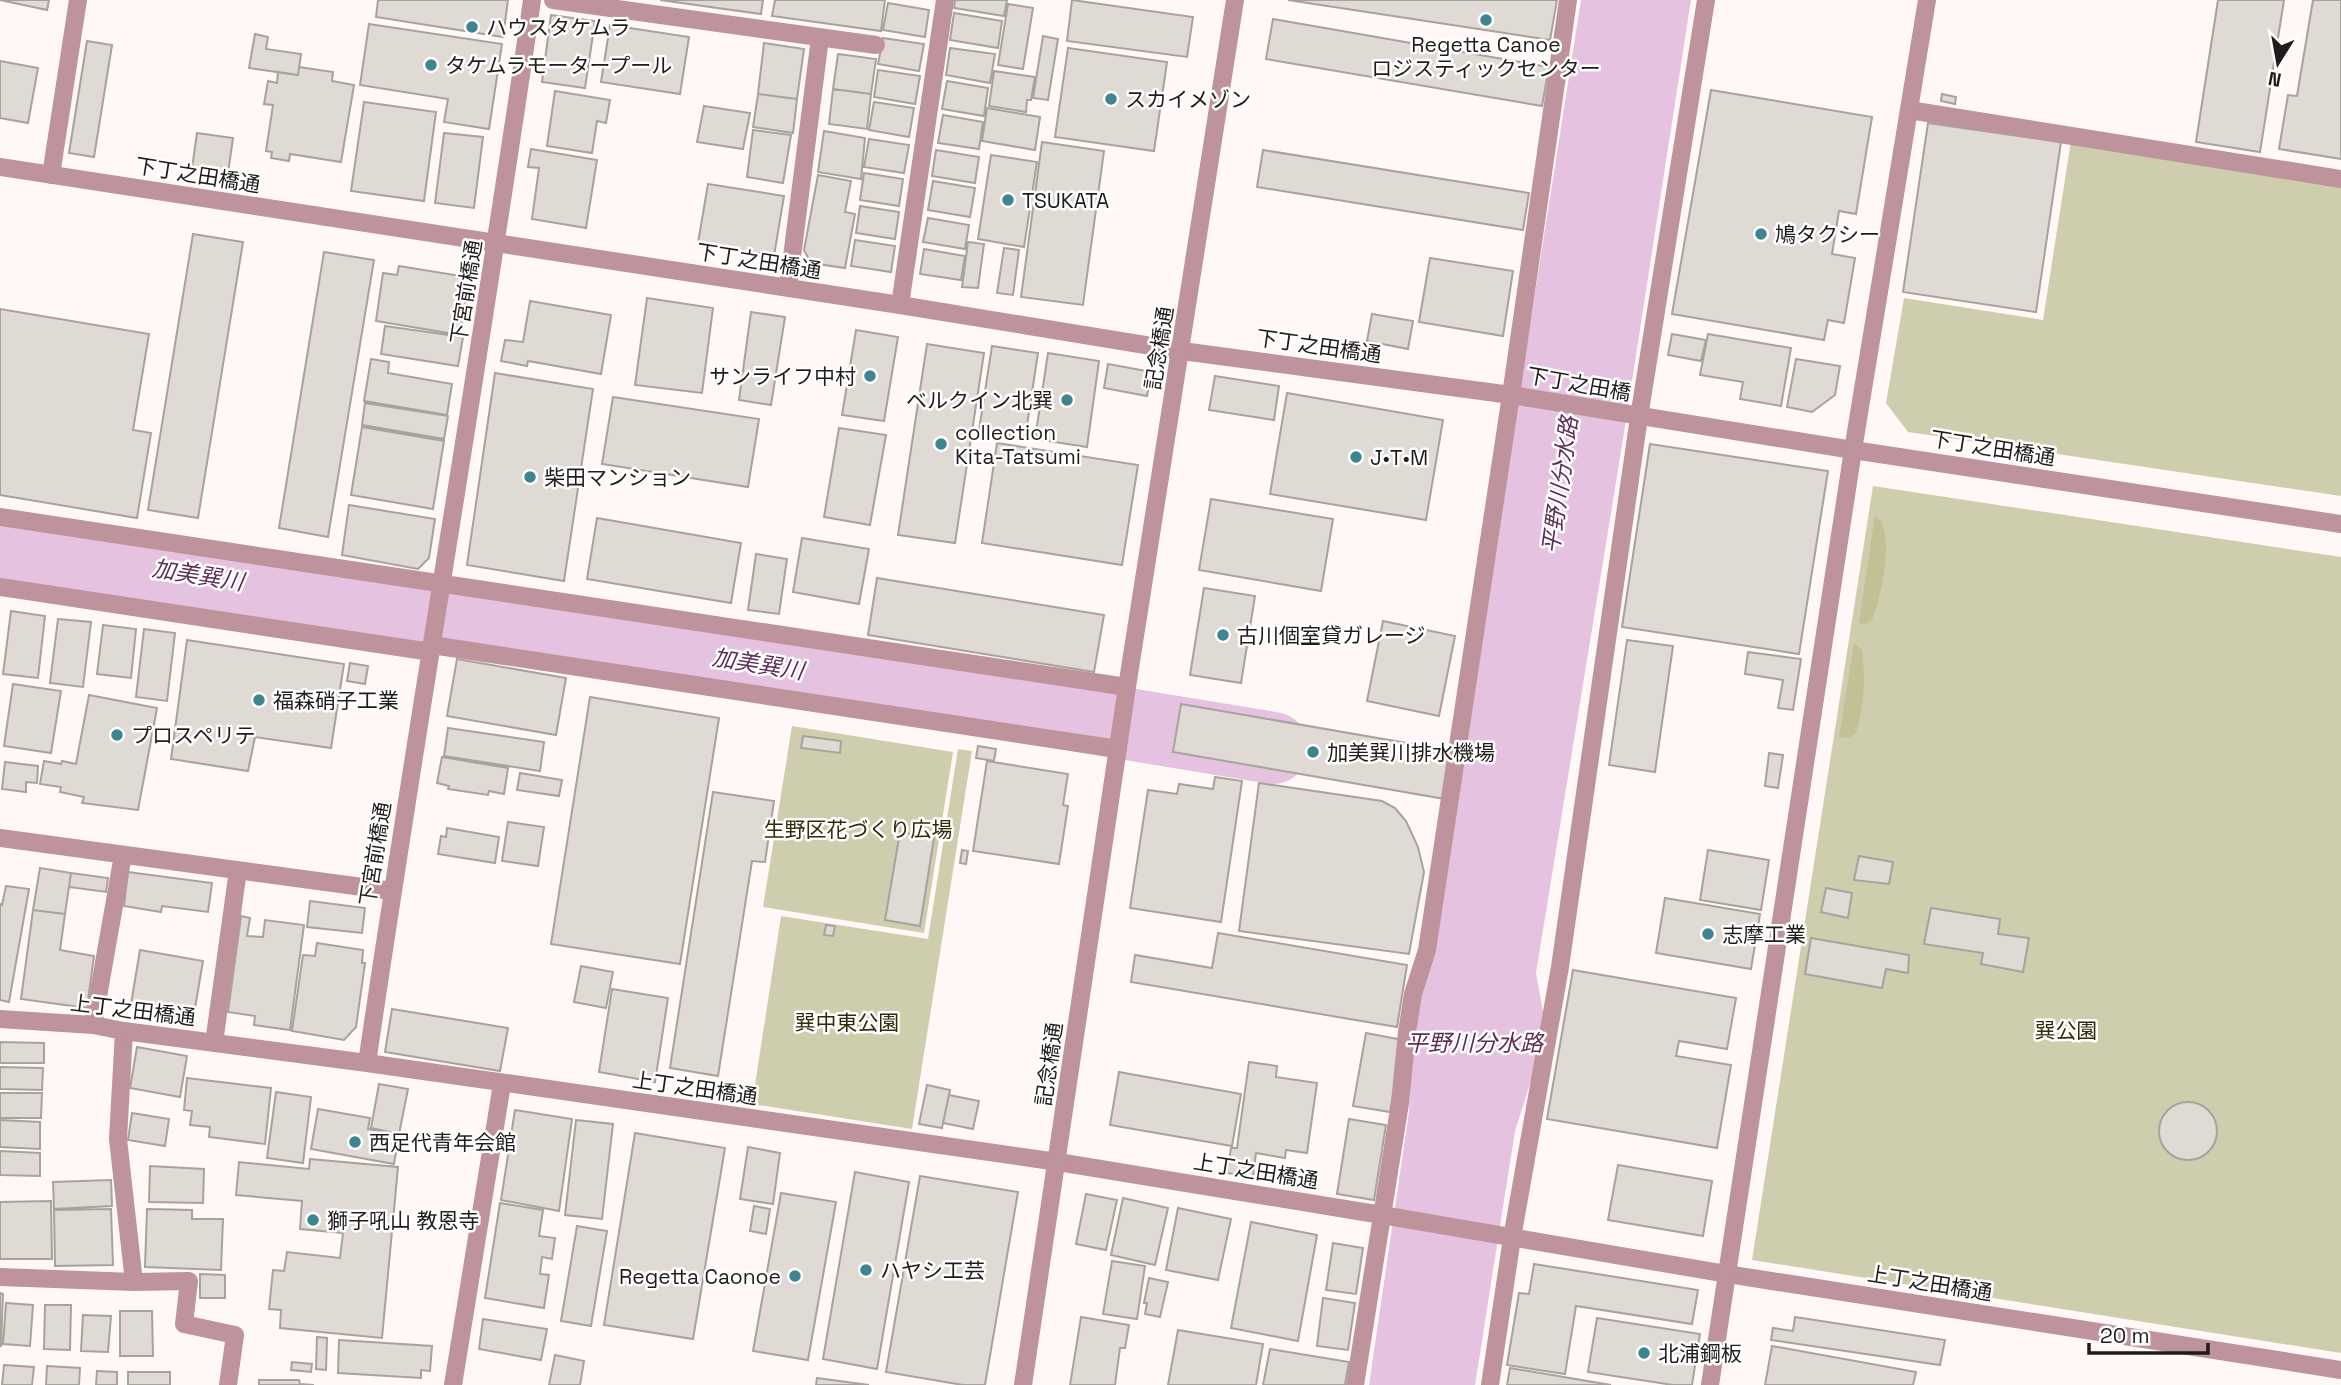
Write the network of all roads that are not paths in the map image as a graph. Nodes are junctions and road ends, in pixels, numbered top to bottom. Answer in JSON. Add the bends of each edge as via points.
{"nodes":[{"id":1,"x":78,"y":0,"type":"edge"},
{"id":2,"x":532,"y":0,"type":"edge"},
{"id":3,"x":553,"y":0,"type":"edge"},
{"id":4,"x":945,"y":0,"type":"edge"},
{"id":5,"x":1235,"y":0,"type":"edge"},
{"id":6,"x":1568,"y":0,"type":"edge"},
{"id":7,"x":1706,"y":0,"type":"edge"},
{"id":8,"x":1927,"y":0,"type":"edge"},
{"id":9,"x":820,"y":38,"type":"junction"},
{"id":10,"x":876,"y":45,"type":"dead end"},
{"id":11,"x":1909,"y":110,"type":"junction"},
{"id":12,"x":0,"y":167,"type":"edge"},
{"id":13,"x":51,"y":175,"type":"junction"},
{"id":14,"x":2341,"y":178,"type":"edge"},
{"id":15,"x":497,"y":244,"type":"junction"},
{"id":16,"x":788,"y":288,"type":"junction"},
{"id":17,"x":900,"y":305,"type":"junction"},
{"id":18,"x":1182,"y":351,"type":"junction"},
{"id":19,"x":1511,"y":395,"type":"junction"},
{"id":20,"x":1639,"y":417,"type":"junction"},
{"id":21,"x":1853,"y":450,"type":"junction"},
{"id":22,"x":0,"y":517,"type":"edge"},
{"id":23,"x":2341,"y":524,"type":"edge"},
{"id":24,"x":0,"y":587,"type":"edge"},
{"id":25,"x":442,"y":587,"type":"junction"},
{"id":26,"x":432,"y":645,"type":"junction"},
{"id":27,"x":1126,"y":694,"type":"junction"},
{"id":28,"x":1119,"y":744,"type":"junction"},
{"id":29,"x":0,"y":838,"type":"edge"},
{"id":30,"x":123,"y":855,"type":"junction"},
{"id":31,"x":237,"y":870,"type":"junction"},
{"id":32,"x":392,"y":891,"type":"junction"},
{"id":33,"x":0,"y":1019,"type":"edge"},
{"id":34,"x":93,"y":1025,"type":"junction"},
{"id":35,"x":124,"y":1031,"type":"junction"},
{"id":36,"x":214,"y":1043,"type":"junction"},
{"id":37,"x":366,"y":1063,"type":"junction"},
{"id":38,"x":502,"y":1084,"type":"junction"},
{"id":39,"x":1058,"y":1162,"type":"junction"},
{"id":40,"x":1385,"y":1215,"type":"junction"},
{"id":41,"x":1511,"y":1237,"type":"junction"},
{"id":42,"x":1727,"y":1274,"type":"junction"},
{"id":43,"x":0,"y":1277,"type":"edge"},
{"id":44,"x":134,"y":1282,"type":"junction"},
{"id":45,"x":2341,"y":1370,"type":"edge"},
{"id":46,"x":228,"y":1385,"type":"edge"},
{"id":47,"x":453,"y":1385,"type":"edge"},
{"id":48,"x":1023,"y":1385,"type":"edge"},
{"id":49,"x":1355,"y":1385,"type":"edge"},
{"id":50,"x":1490,"y":1385,"type":"edge"},
{"id":51,"x":1710,"y":1385,"type":"edge"}],
"edges":[{"from":1,"to":13,"type":"street"},
{"from":2,"to":15,"type":"street","name":"下宮前橋通"},
{"from":3,"to":9,"type":"street"},
{"from":4,"to":17,"type":"street"},
{"from":5,"to":18,"type":"street","name":"記念橋通"},
{"from":6,"to":19,"type":"street"},
{"from":7,"to":20,"type":"street"},
{"from":8,"to":11,"type":"street"},
{"from":9,"to":10,"type":"street"},
{"from":9,"to":16,"type":"street"},
{"from":11,"to":14,"type":"street"},
{"from":11,"to":21,"type":"street"},
{"from":12,"to":13,"type":"street","name":"下丁之田橋通"},
{"from":13,"to":15,"type":"street","name":"下丁之田橋通"},
{"from":15,"to":16,"type":"street","name":"下丁之田橋通"},
{"from":15,"to":25,"type":"street","name":"下宮前橋通"},
{"from":16,"to":17,"type":"street","name":"下丁之田橋通"},
{"from":17,"to":18,"type":"street","name":"下丁之田橋通"},
{"from":18,"to":19,"type":"street","name":"下丁之田橋通"},
{"from":18,"to":27,"type":"street","name":"記念橋通"},
{"from":19,"to":20,"type":"street","name":"下丁之田橋"},
{"from":19,"to":40,"type":"street","via":[[1427,950],[1407,1032]]},
{"from":20,"to":21,"type":"street","name":"下丁之田橋通"},
{"from":20,"to":41,"type":"street","via":[[1560,967]]},
{"from":21,"to":23,"type":"street","name":"下丁之田橋通"},
{"from":21,"to":42,"type":"street"},
{"from":22,"to":25,"type":"street"},
{"from":24,"to":26,"type":"street"},
{"from":25,"to":26,"type":"street","name":"下宮前橋通"},
{"from":25,"to":27,"type":"street"},
{"from":26,"to":28,"type":"street"},
{"from":26,"to":32,"type":"street","name":"下宮前橋通"},
{"from":27,"to":28,"type":"street","name":"記念橋通"},
{"from":28,"to":39,"type":"street","name":"記念橋通"},
{"from":29,"to":30,"type":"street"},
{"from":30,"to":31,"type":"street"},
{"from":30,"to":34,"type":"street"},
{"from":31,"to":32,"type":"street"},
{"from":31,"to":36,"type":"street"},
{"from":32,"to":37,"type":"street","name":"下宮前橋通"},
{"from":33,"to":34,"type":"street","name":"上丁之田橋通"},
{"from":34,"to":35,"type":"street","name":"上丁之田橋通"},
{"from":35,"to":36,"type":"street","name":"上丁之田橋通"},
{"from":35,"to":44,"type":"street","via":[[118,1139]]},
{"from":36,"to":37,"type":"street","name":"上丁之田橋通"},
{"from":37,"to":38,"type":"street","name":"上丁之田橋通"},
{"from":38,"to":39,"type":"street","name":"上丁之田橋通"},
{"from":38,"to":47,"type":"street"},
{"from":39,"to":40,"type":"street","name":"上丁之田橋通"},
{"from":39,"to":48,"type":"street","name":"記念橋通"},
{"from":40,"to":41,"type":"street","name":"上丁之田橋通"},
{"from":40,"to":49,"type":"street"},
{"from":41,"to":42,"type":"street","name":"上丁之田橋通"},
{"from":41,"to":50,"type":"street"},
{"from":42,"to":45,"type":"street","name":"上丁之田橋通"},
{"from":42,"to":51,"type":"street"},
{"from":43,"to":44,"type":"street"},
{"from":44,"to":46,"type":"street","via":[[189,1281],[184,1324],[235,1335]]}]}
